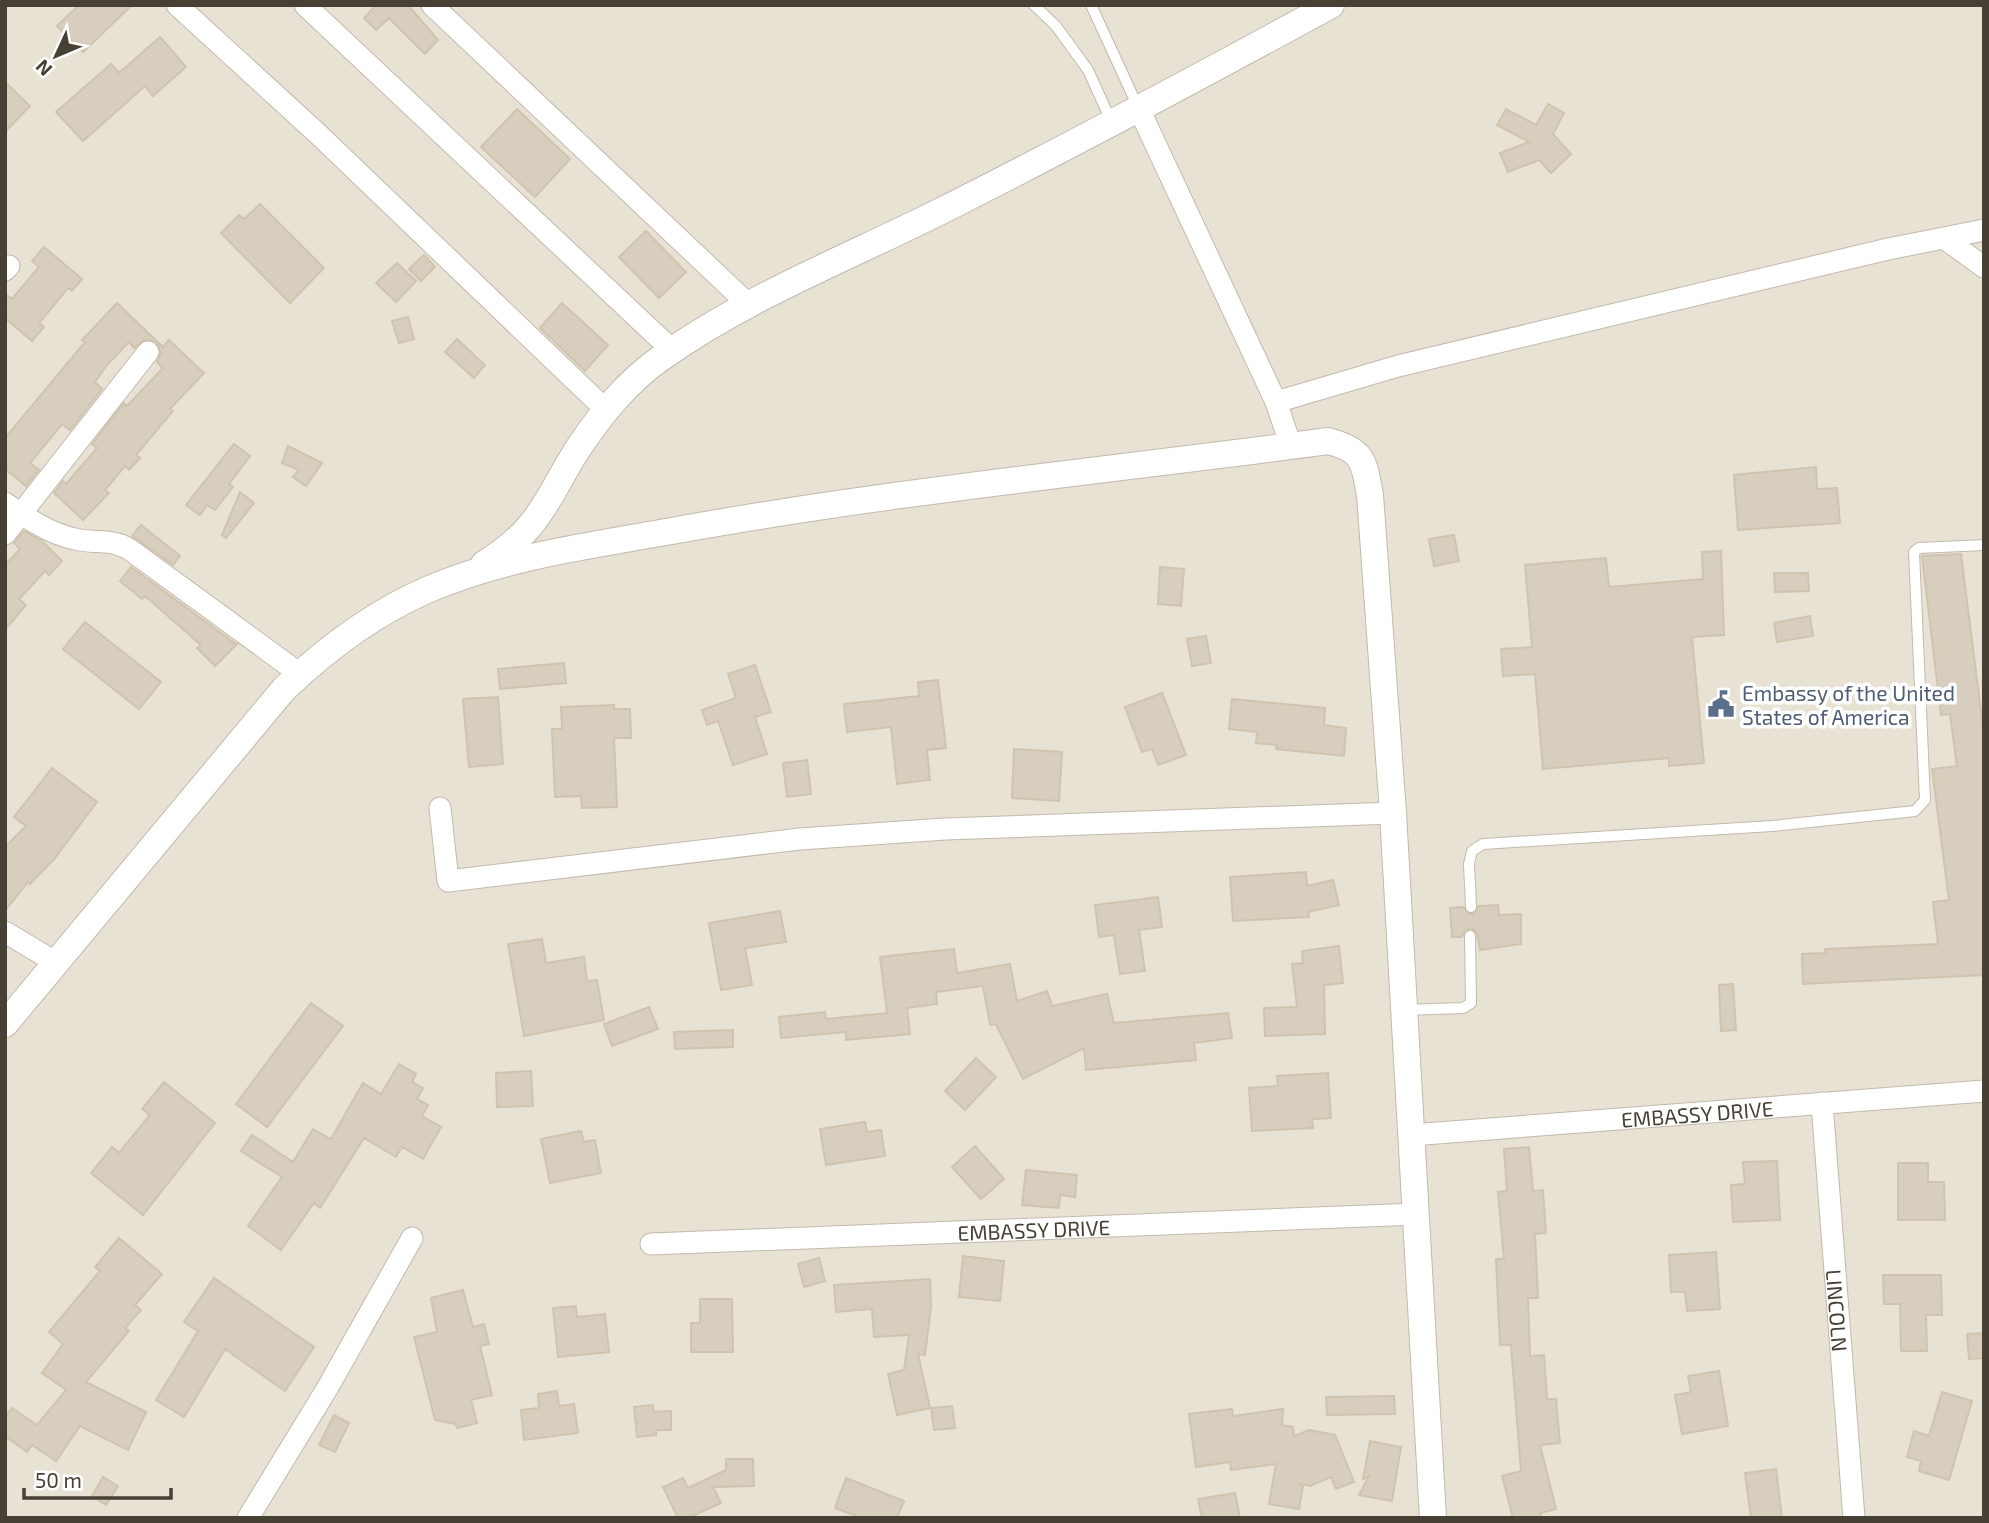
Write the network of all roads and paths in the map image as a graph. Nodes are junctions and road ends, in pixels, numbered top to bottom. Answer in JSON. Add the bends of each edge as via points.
{"nodes":[{"id":1,"x":177,"y":5,"type":"edge"},
{"id":2,"x":305,"y":5,"type":"edge"},
{"id":3,"x":432,"y":5,"type":"edge"},
{"id":4,"x":1034,"y":5,"type":"edge"},
{"id":5,"x":1091,"y":5,"type":"edge"},
{"id":6,"x":1331,"y":5,"type":"edge"},
{"id":7,"x":1139,"y":109,"type":"junction"},
{"id":8,"x":1112,"y":123,"type":"junction"},
{"id":9,"x":1984,"y":230,"type":"edge"},
{"id":10,"x":1945,"y":239,"type":"junction"},
{"id":11,"x":1984,"y":267,"type":"edge"},
{"id":12,"x":750,"y":306,"type":"junction"},
{"id":13,"x":673,"y":351,"type":"junction"},
{"id":14,"x":148,"y":352,"type":"dead end"},
{"id":15,"x":1276,"y":402,"type":"junction"},
{"id":16,"x":606,"y":410,"type":"junction"},
{"id":17,"x":1291,"y":446,"type":"junction"},
{"id":18,"x":546,"y":507,"type":"junction"},
{"id":19,"x":13,"y":508,"type":"edge"},
{"id":20,"x":5,"y":534,"type":"edge"},
{"id":21,"x":1984,"y":545,"type":"edge"},
{"id":22,"x":575,"y":549,"type":"junction"},
{"id":23,"x":462,"y":578,"type":"junction"},
{"id":24,"x":300,"y":674,"type":"junction"},
{"id":25,"x":440,"y":808,"type":"dead end"},
{"id":26,"x":1393,"y":813,"type":"junction"},
{"id":27,"x":1471,"y":907,"type":"dead end"},
{"id":28,"x":5,"y":932,"type":"edge"},
{"id":29,"x":1469,"y":936,"type":"dead end"},
{"id":30,"x":55,"y":962,"type":"junction"},
{"id":31,"x":1404,"y":1010,"type":"junction"},
{"id":32,"x":5,"y":1024,"type":"edge"},
{"id":33,"x":1984,"y":1091,"type":"edge"},
{"id":34,"x":1822,"y":1103,"type":"junction"},
{"id":35,"x":1411,"y":1135,"type":"junction"},
{"id":36,"x":1417,"y":1214,"type":"junction"},
{"id":37,"x":412,"y":1238,"type":"dead end"},
{"id":38,"x":651,"y":1244,"type":"dead end"},
{"id":39,"x":248,"y":1518,"type":"edge"},
{"id":40,"x":1433,"y":1518,"type":"edge"},
{"id":41,"x":1854,"y":1518,"type":"edge"}],
"edges":[{"from":1,"to":16,"type":"street"},
{"from":2,"to":13,"type":"street"},
{"from":3,"to":12,"type":"street"},
{"from":4,"to":8,"type":"lane","via":[[1056,26],[1088,70]]},
{"from":5,"to":7,"type":"lane"},
{"from":6,"to":7,"type":"street"},
{"from":7,"to":8,"type":"street"},
{"from":7,"to":15,"type":"street"},
{"from":8,"to":12,"type":"street"},
{"from":9,"to":10,"type":"street"},
{"from":10,"to":11,"type":"street"},
{"from":10,"to":15,"type":"street","via":[[1412,363]]},
{"from":12,"to":13,"type":"street"},
{"from":13,"to":16,"type":"street","via":[[630,383]]},
{"from":14,"to":19,"type":"street"},
{"from":15,"to":17,"type":"street"},
{"from":16,"to":18,"type":"street"},
{"from":17,"to":22,"type":"street","via":[[880,498]]},
{"from":17,"to":26,"type":"street","via":[[1328,441],[1346,445],[1358,453],[1365,468]]},
{"from":18,"to":22,"type":"street","via":[[556,530]]},
{"from":18,"to":23,"type":"street","via":[[504,552]]},
{"from":19,"to":20,"type":"street"},
{"from":19,"to":24,"type":"street","via":[[73,539],[110,541],[129,549]]},
{"from":21,"to":27,"type":"lane","via":[[1914,552],[1926,800],[1921,807],[1772,826],[1483,844],[1472,851],[1469,864]]},
{"from":22,"to":23,"type":"street"},
{"from":23,"to":24,"type":"street","via":[[397,606],[321,654]]},
{"from":24,"to":30,"type":"street"},
{"from":25,"to":26,"type":"street","via":[[447,881],[800,839],[945,829]]},
{"from":26,"to":31,"type":"street"},
{"from":28,"to":30,"type":"street"},
{"from":29,"to":31,"type":"lane","via":[[1471,1003],[1463,1008]]},
{"from":30,"to":32,"type":"street"},
{"from":31,"to":35,"type":"street"},
{"from":33,"to":34,"type":"street","name":"EMBASSY DRIVE"},
{"from":34,"to":35,"type":"street","name":"EMBASSY DRIVE"},
{"from":34,"to":41,"type":"street","name":"LINCOLN"},
{"from":35,"to":36,"type":"street"},
{"from":36,"to":38,"type":"street","name":"EMBASSY DRIVE"},
{"from":36,"to":40,"type":"street"},
{"from":37,"to":39,"type":"street"}]}
